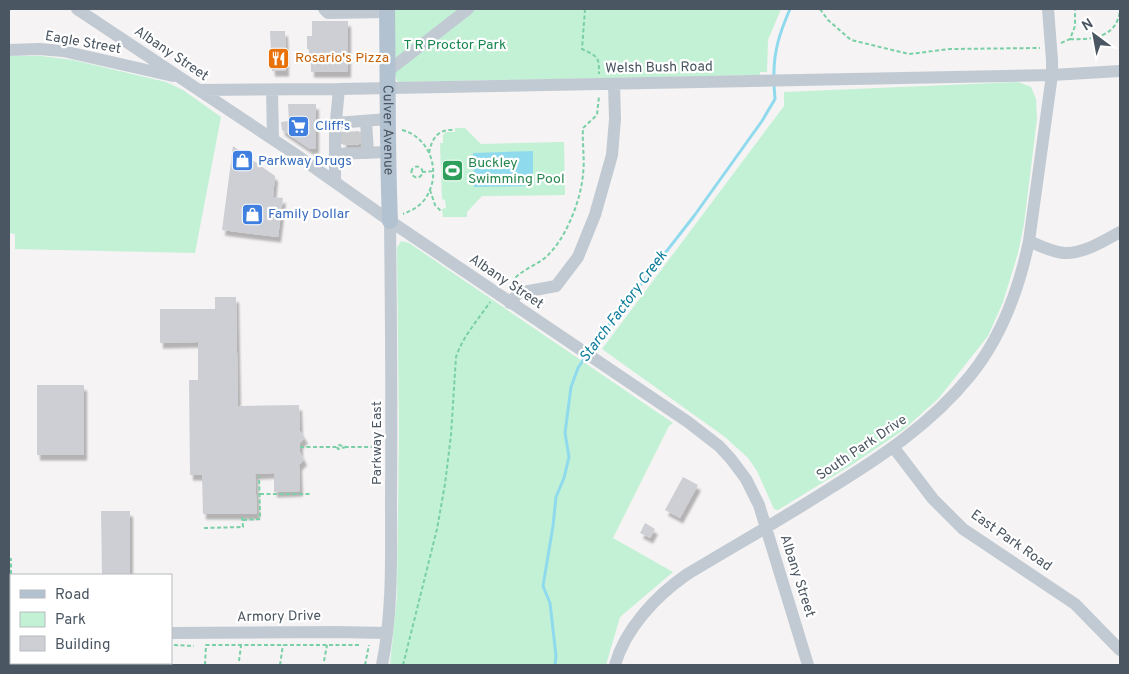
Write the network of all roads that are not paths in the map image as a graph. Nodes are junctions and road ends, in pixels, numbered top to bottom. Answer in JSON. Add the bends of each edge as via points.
{"nodes":[{"id":1,"x":77,"y":9,"type":"edge"},
{"id":2,"x":324,"y":9,"type":"edge"},
{"id":3,"x":468,"y":9,"type":"edge"},
{"id":4,"x":1048,"y":9,"type":"edge"},
{"id":5,"x":387,"y":10,"type":"edge"},
{"id":6,"x":9,"y":50,"type":"edge"},
{"id":7,"x":388,"y":71,"type":"junction"},
{"id":8,"x":1120,"y":71,"type":"edge"},
{"id":9,"x":1052,"y":75,"type":"junction"},
{"id":10,"x":181,"y":78,"type":"junction"},
{"id":11,"x":614,"y":84,"type":"junction"},
{"id":12,"x":389,"y":88,"type":"junction"},
{"id":13,"x":199,"y":90,"type":"junction"},
{"id":14,"x":272,"y":90,"type":"junction"},
{"id":15,"x":339,"y":90,"type":"junction"},
{"id":16,"x":394,"y":124,"type":"junction"},
{"id":17,"x":351,"y":138,"type":"junction"},
{"id":18,"x":272,"y":139,"type":"junction"},
{"id":19,"x":387,"y":152,"type":"junction"},
{"id":20,"x":335,"y":182,"type":"junction"},
{"id":21,"x":395,"y":218,"type":"junction"},
{"id":22,"x":1120,"y":232,"type":"edge"},
{"id":23,"x":1029,"y":242,"type":"junction"},
{"id":24,"x":509,"y":296,"type":"junction"},
{"id":25,"x":894,"y":448,"type":"junction"},
{"id":26,"x":766,"y":527,"type":"junction"},
{"id":27,"x":172,"y":633,"type":"edge"},
{"id":28,"x":387,"y":633,"type":"junction"},
{"id":29,"x":1120,"y":650,"type":"edge"},
{"id":30,"x":382,"y":665,"type":"edge"},
{"id":31,"x":615,"y":665,"type":"edge"},
{"id":32,"x":808,"y":665,"type":"edge"}],
"edges":[{"from":1,"to":10,"type":"street","name":"Albany Street"},
{"from":2,"to":5,"type":"street","via":[[328,13]]},
{"from":3,"to":7,"type":"street"},
{"from":4,"to":9,"type":"street","name":"South Park Drive"},
{"from":5,"to":7,"type":"main road","name":"Culver Avenue"},
{"from":6,"to":10,"type":"street","name":"Eagle Street","via":[[63,51]]},
{"from":7,"to":12,"type":"main road","name":"Culver Avenue"},
{"from":8,"to":9,"type":"street","name":"Welsh Bush Road"},
{"from":9,"to":11,"type":"street","name":"Welsh Bush Road"},
{"from":9,"to":23,"type":"street","name":"South Park Drive"},
{"from":10,"to":13,"type":"street","name":"Albany Street"},
{"from":11,"to":12,"type":"street","name":"Welsh Bush Road"},
{"from":11,"to":24,"type":"street","via":[[612,155],[595,215],[578,257],[556,286]]},
{"from":12,"to":15,"type":"street","name":"Welsh Bush Road"},
{"from":12,"to":16,"type":"main road","name":"Culver Avenue"},
{"from":13,"to":14,"type":"street","name":"Welsh Bush Road"},
{"from":13,"to":18,"type":"street","name":"Albany Street"},
{"from":14,"to":15,"type":"street","name":"Welsh Bush Road"},
{"from":14,"to":18,"type":"street"},
{"from":15,"to":17,"type":"street"},
{"from":16,"to":17,"type":"street"},
{"from":16,"to":19,"type":"main road","name":"Culver Avenue"},
{"from":17,"to":19,"type":"street"},
{"from":17,"to":20,"type":"street"},
{"from":18,"to":20,"type":"street","name":"Albany Street"},
{"from":19,"to":21,"type":"main road","name":"Culver Avenue"},
{"from":20,"to":21,"type":"street","name":"Albany Street"},
{"from":21,"to":24,"type":"street","name":"Albany Street"},
{"from":21,"to":28,"type":"street","name":"Parkway East"},
{"from":22,"to":23,"type":"street","via":[[1076,252],[1064,253]]},
{"from":23,"to":25,"type":"street","name":"South Park Drive","via":[[1006,316],[971,375]]},
{"from":24,"to":26,"type":"street","name":"Albany Street","via":[[718,446],[746,479]]},
{"from":25,"to":26,"type":"street","name":"South Park Drive"},
{"from":25,"to":29,"type":"street","name":"East Park Road","via":[[933,499],[963,528],[1075,604]]},
{"from":26,"to":31,"type":"street","name":"South Park Drive","via":[[673,584],[629,634]]},
{"from":26,"to":32,"type":"street","name":"Albany Street"},
{"from":27,"to":28,"type":"street","name":"Armory Drive"},
{"from":28,"to":30,"type":"street","name":"Parkway East"}]}
